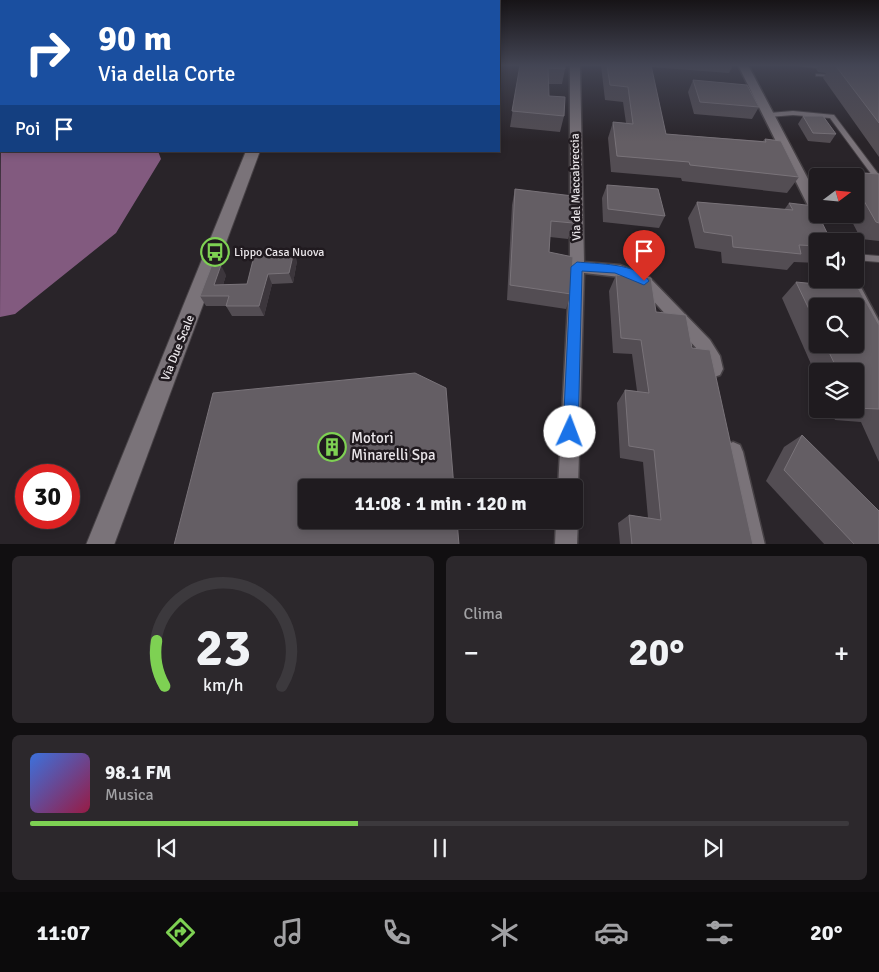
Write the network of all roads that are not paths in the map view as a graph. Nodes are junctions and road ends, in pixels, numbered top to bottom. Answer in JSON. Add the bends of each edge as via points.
{"nodes":[{"id":1,"x":575,"y":90,"type":"edge"},
{"id":2,"x":756,"y":90,"type":"edge"},
{"id":3,"x":769,"y":115,"type":"junction"},
{"id":4,"x":253,"y":152,"type":"edge"},
{"id":5,"x":879,"y":178,"type":"edge"},
{"id":6,"x":809,"y":195,"type":"edge"},
{"id":7,"x":822,"y":223,"type":"edge"},
{"id":8,"x":824,"y":228,"type":"edge"},
{"id":9,"x":864,"y":258,"type":"edge"},
{"id":10,"x":879,"y":259,"type":"edge"},
{"id":11,"x":577,"y":267,"type":"junction"},
{"id":12,"x":854,"y":288,"type":"edge"},
{"id":13,"x":879,"y":336,"type":"edge"},
{"id":14,"x":717,"y":384,"type":"edge"},
{"id":15,"x":728,"y":431,"type":"edge"},
{"id":16,"x":568,"y":479,"type":"edge"},
{"id":17,"x":567,"y":529,"type":"edge"},
{"id":18,"x":100,"y":544,"type":"edge"},
{"id":19,"x":566,"y":544,"type":"edge"},
{"id":20,"x":754,"y":544,"type":"edge"}],
"edges":[{"from":1,"to":11,"type":"street","name":"Via del Maccabreccia"},
{"from":2,"to":3,"type":"street"},
{"from":3,"to":5,"type":"lane","via":[[834,116]]},
{"from":3,"to":6,"type":"street"},
{"from":4,"to":18,"type":"street","name":"Via Due Scale"},
{"from":7,"to":8,"type":"street"},
{"from":9,"to":10,"type":"lane"},
{"from":11,"to":14,"type":"street","via":[[615,269],[644,281],[704,345]]},
{"from":11,"to":16,"type":"street","name":"Via del Maccabreccia"},
{"from":12,"to":13,"type":"street"},
{"from":15,"to":20,"type":"street"},
{"from":17,"to":19,"type":"street"}]}
